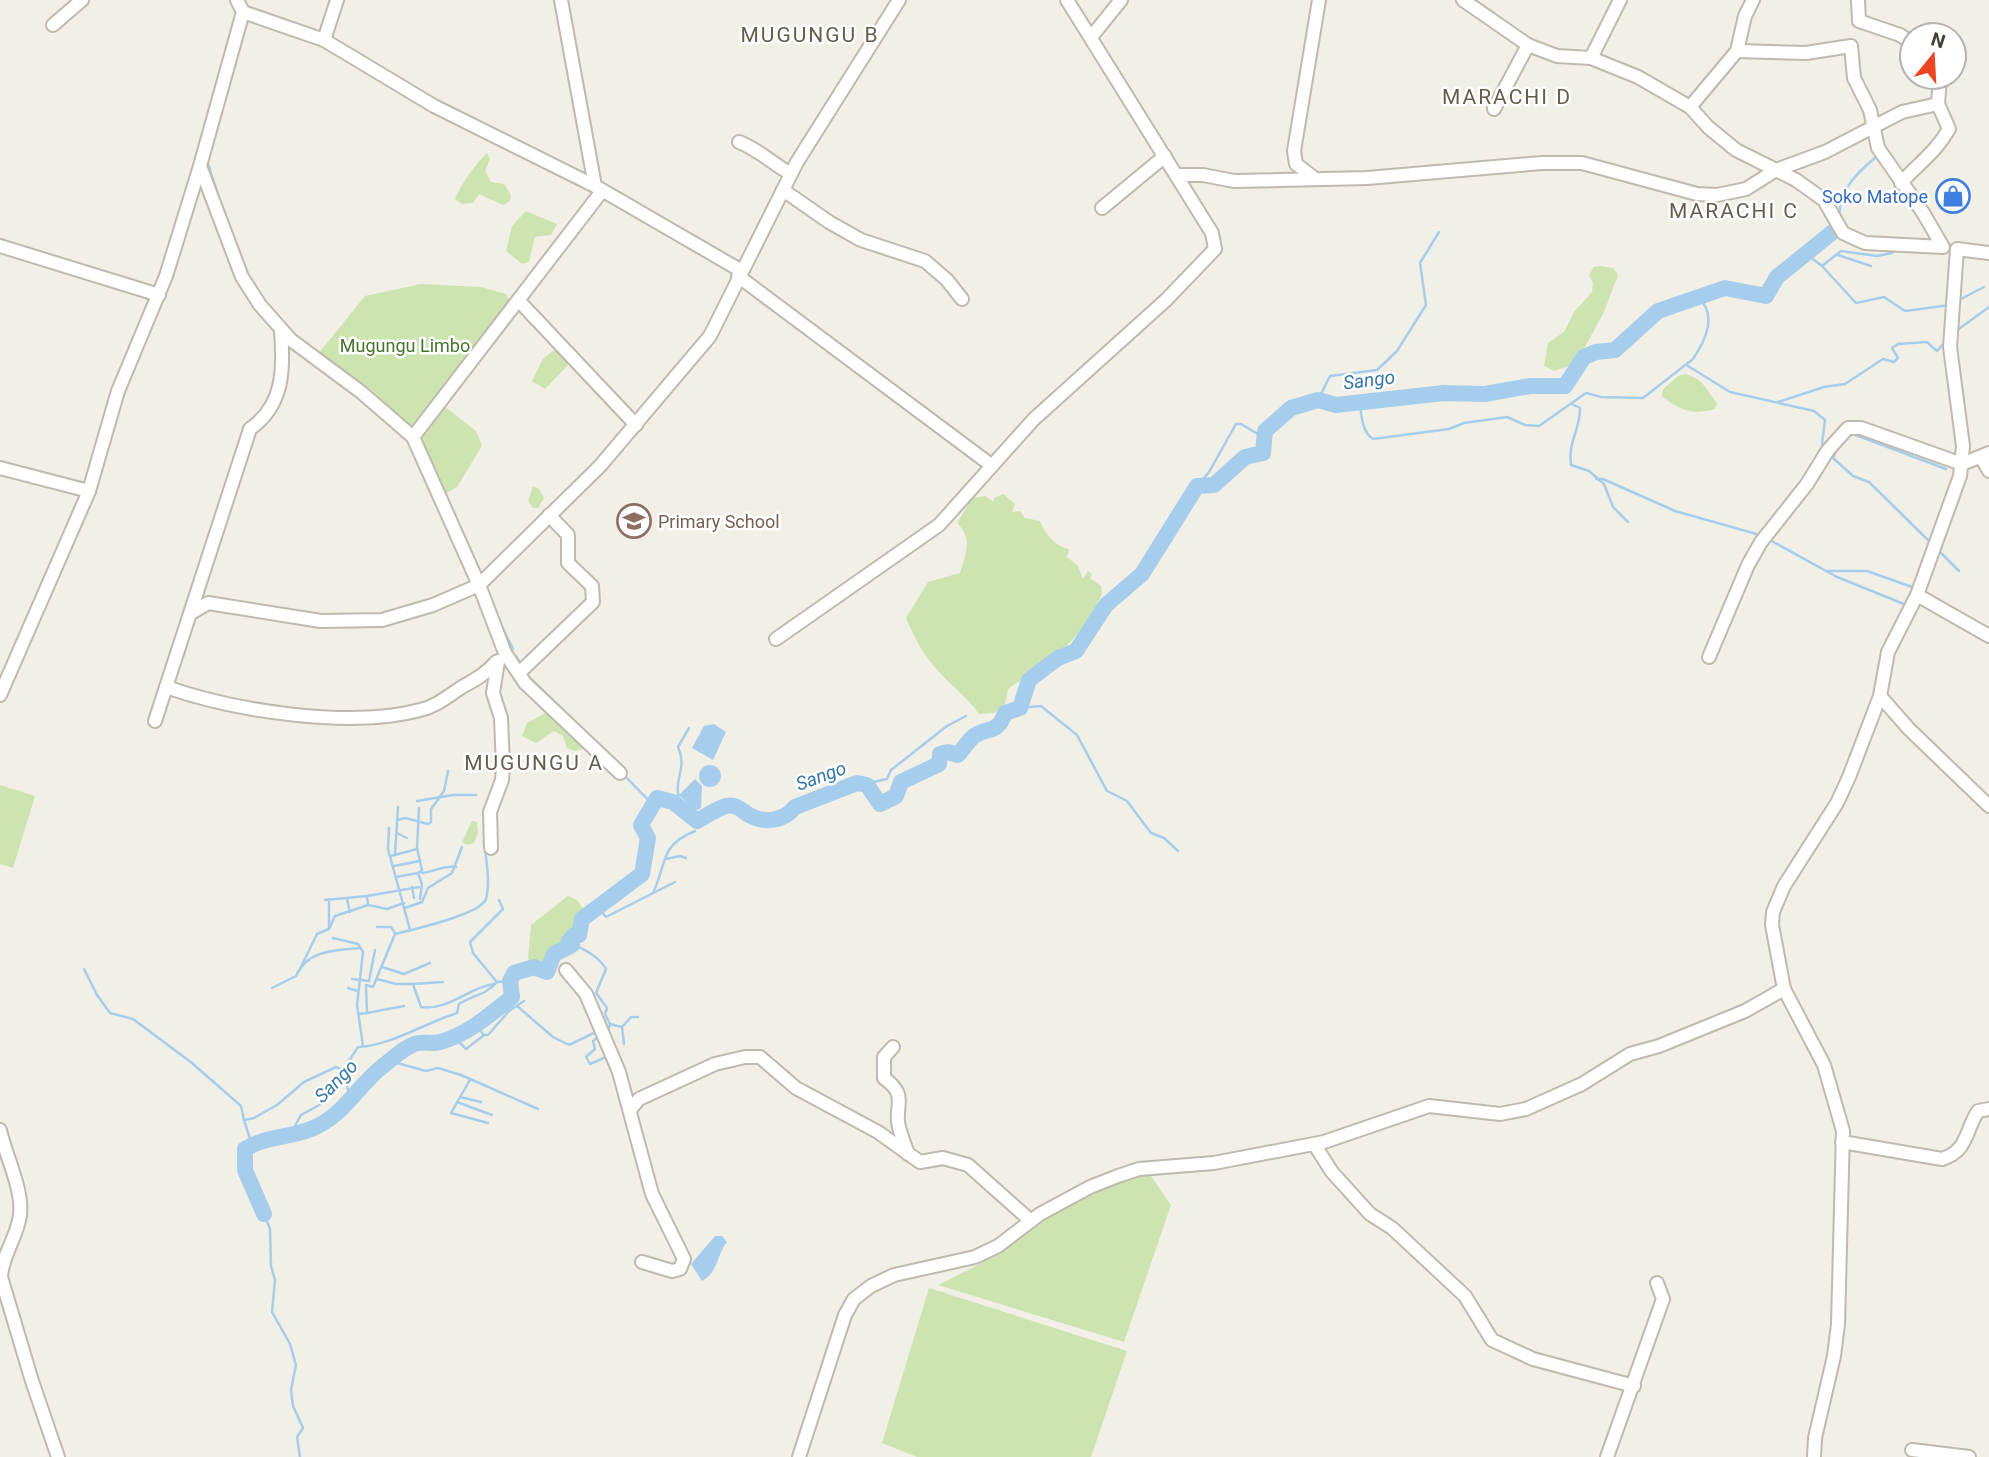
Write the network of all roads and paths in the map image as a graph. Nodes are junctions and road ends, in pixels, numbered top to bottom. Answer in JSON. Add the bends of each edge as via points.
{"nodes":[{"id":1,"x":82,"y":0,"type":"edge"},
{"id":2,"x":337,"y":0,"type":"edge"},
{"id":3,"x":561,"y":0,"type":"edge"},
{"id":4,"x":899,"y":0,"type":"edge"},
{"id":5,"x":1067,"y":0,"type":"edge"},
{"id":6,"x":1121,"y":0,"type":"edge"},
{"id":7,"x":1319,"y":0,"type":"edge"},
{"id":8,"x":1462,"y":0,"type":"edge"},
{"id":9,"x":1620,"y":0,"type":"edge"},
{"id":10,"x":1753,"y":0,"type":"edge"},
{"id":11,"x":1858,"y":0,"type":"edge"},
{"id":12,"x":240,"y":6,"type":"edge"},
{"id":13,"x":53,"y":24,"type":"dead end"},
{"id":14,"x":1898,"y":34,"type":"edge"},
{"id":15,"x":1092,"y":36,"type":"junction"},
{"id":16,"x":324,"y":40,"type":"junction"},
{"id":17,"x":1528,"y":45,"type":"junction"},
{"id":18,"x":1737,"y":51,"type":"junction"},
{"id":19,"x":1591,"y":58,"type":"junction"},
{"id":20,"x":1939,"y":91,"type":"edge"},
{"id":21,"x":1938,"y":104,"type":"junction"},
{"id":22,"x":1690,"y":107,"type":"junction"},
{"id":23,"x":1494,"y":109,"type":"dead end"},
{"id":24,"x":1874,"y":127,"type":"junction"},
{"id":25,"x":738,"y":142,"type":"dead end"},
{"id":26,"x":1165,"y":156,"type":"junction"},
{"id":27,"x":200,"y":166,"type":"junction"},
{"id":28,"x":1776,"y":170,"type":"junction"},
{"id":29,"x":791,"y":174,"type":"junction"},
{"id":30,"x":1176,"y":175,"type":"junction"},
{"id":31,"x":1313,"y":177,"type":"junction"},
{"id":32,"x":1901,"y":183,"type":"junction"},
{"id":33,"x":598,"y":189,"type":"junction"},
{"id":34,"x":783,"y":190,"type":"junction"},
{"id":35,"x":1102,"y":208,"type":"dead end"},
{"id":36,"x":0,"y":246,"type":"edge"},
{"id":37,"x":1943,"y":247,"type":"junction"},
{"id":38,"x":1957,"y":249,"type":"junction"},
{"id":39,"x":1989,"y":253,"type":"edge"},
{"id":40,"x":739,"y":273,"type":"junction"},
{"id":41,"x":159,"y":295,"type":"junction"},
{"id":42,"x":962,"y":299,"type":"dead end"},
{"id":43,"x":519,"y":300,"type":"junction"},
{"id":44,"x":281,"y":331,"type":"junction"},
{"id":45,"x":636,"y":425,"type":"junction"},
{"id":46,"x":413,"y":437,"type":"junction"},
{"id":47,"x":1985,"y":455,"type":"edge"},
{"id":48,"x":1962,"y":464,"type":"junction"},
{"id":49,"x":991,"y":465,"type":"junction"},
{"id":50,"x":0,"y":468,"type":"edge"},
{"id":51,"x":1989,"y":471,"type":"edge"},
{"id":52,"x":89,"y":491,"type":"junction"},
{"id":53,"x":549,"y":515,"type":"junction"},
{"id":54,"x":480,"y":585,"type":"junction"},
{"id":55,"x":200,"y":586,"type":"junction"},
{"id":56,"x":1917,"y":595,"type":"junction"},
{"id":57,"x":208,"y":603,"type":"junction"},
{"id":58,"x":191,"y":612,"type":"junction"},
{"id":59,"x":1989,"y":636,"type":"edge"},
{"id":60,"x":776,"y":639,"type":"dead end"},
{"id":61,"x":501,"y":657,"type":"junction"},
{"id":62,"x":1709,"y":657,"type":"dead end"},
{"id":63,"x":519,"y":673,"type":"junction"},
{"id":64,"x":166,"y":687,"type":"junction"},
{"id":65,"x":0,"y":695,"type":"edge"},
{"id":66,"x":1880,"y":696,"type":"junction"},
{"id":67,"x":155,"y":721,"type":"dead end"},
{"id":68,"x":620,"y":773,"type":"dead end"},
{"id":69,"x":1989,"y":806,"type":"edge"},
{"id":70,"x":491,"y":848,"type":"dead end"},
{"id":71,"x":566,"y":970,"type":"dead end"},
{"id":72,"x":1784,"y":989,"type":"junction"},
{"id":73,"x":893,"y":1047,"type":"dead end"},
{"id":74,"x":625,"y":1095,"type":"junction"},
{"id":75,"x":639,"y":1099,"type":"junction"},
{"id":76,"x":1989,"y":1108,"type":"edge"},
{"id":77,"x":630,"y":1110,"type":"junction"},
{"id":78,"x":0,"y":1130,"type":"edge"},
{"id":79,"x":1842,"y":1142,"type":"junction"},
{"id":80,"x":1316,"y":1147,"type":"dead end"},
{"id":81,"x":908,"y":1154,"type":"junction"},
{"id":82,"x":1031,"y":1221,"type":"junction"},
{"id":83,"x":642,"y":1262,"type":"dead end"},
{"id":84,"x":1657,"y":1283,"type":"dead end"},
{"id":85,"x":1634,"y":1386,"type":"junction"},
{"id":86,"x":1912,"y":1450,"type":"dead end"},
{"id":87,"x":58,"y":1457,"type":"edge"},
{"id":88,"x":799,"y":1457,"type":"edge"},
{"id":89,"x":1606,"y":1457,"type":"edge"},
{"id":90,"x":1814,"y":1457,"type":"edge"},
{"id":91,"x":1969,"y":1457,"type":"edge"}],
"edges":[{"from":1,"to":13,"type":"street"},
{"from":2,"to":16,"type":"street"},
{"from":3,"to":33,"type":"street"},
{"from":4,"to":29,"type":"street"},
{"from":5,"to":15,"type":"street"},
{"from":6,"to":15,"type":"street"},
{"from":7,"to":31,"type":"street","via":[[1294,151],[1296,163]]},
{"from":8,"to":17,"type":"street"},
{"from":9,"to":19,"type":"street"},
{"from":10,"to":18,"type":"street"},
{"from":11,"to":14,"type":"street","via":[[1859,21]]},
{"from":12,"to":16,"type":"street"},
{"from":12,"to":27,"type":"street"},
{"from":15,"to":26,"type":"street"},
{"from":16,"to":33,"type":"street","via":[[434,106]]},
{"from":17,"to":19,"type":"street","via":[[1557,56]]},
{"from":17,"to":23,"type":"street"},
{"from":18,"to":22,"type":"street"},
{"from":18,"to":24,"type":"street","via":[[1806,52],[1851,46],[1854,78]]},
{"from":19,"to":22,"type":"street","via":[[1638,77]]},
{"from":20,"to":21,"type":"street"},
{"from":21,"to":24,"type":"street","via":[[1902,112]]},
{"from":21,"to":32,"type":"street","via":[[1949,129],[1937,151]]},
{"from":22,"to":28,"type":"street","via":[[1736,150]]},
{"from":24,"to":28,"type":"street"},
{"from":24,"to":32,"type":"street","via":[[1878,148]]},
{"from":25,"to":29,"type":"street"},
{"from":26,"to":30,"type":"street"},
{"from":26,"to":35,"type":"street"},
{"from":27,"to":41,"type":"street"},
{"from":27,"to":44,"type":"street","via":[[242,277]]},
{"from":28,"to":31,"type":"street","via":[[1746,189],[1717,195],[1697,194],[1582,163],[1367,178]]},
{"from":28,"to":37,"type":"street","via":[[1824,200],[1843,233],[1865,243]]},
{"from":29,"to":34,"type":"street"},
{"from":30,"to":31,"type":"street","via":[[1234,181]]},
{"from":30,"to":49,"type":"street","via":[[1216,241],[1211,256],[1034,419]]},
{"from":32,"to":37,"type":"street"},
{"from":33,"to":40,"type":"street"},
{"from":33,"to":43,"type":"street"},
{"from":34,"to":40,"type":"street"},
{"from":34,"to":42,"type":"street","via":[[861,240],[925,261]]},
{"from":36,"to":41,"type":"street"},
{"from":37,"to":38,"type":"street"},
{"from":38,"to":39,"type":"street"},
{"from":38,"to":48,"type":"street","via":[[1950,347]]},
{"from":40,"to":45,"type":"street","via":[[709,336]]},
{"from":40,"to":49,"type":"street"},
{"from":41,"to":52,"type":"street","via":[[118,391]]},
{"from":43,"to":45,"type":"street"},
{"from":43,"to":46,"type":"street"},
{"from":44,"to":46,"type":"street"},
{"from":44,"to":55,"type":"street","via":[[283,360],[277,394],[270,413],[250,429]]},
{"from":45,"to":53,"type":"street"},
{"from":46,"to":54,"type":"street"},
{"from":47,"to":48,"type":"street"},
{"from":47,"to":51,"type":"street"},
{"from":48,"to":56,"type":"street"},
{"from":48,"to":62,"type":"street","via":[[1861,428],[1848,428],[1748,565]]},
{"from":49,"to":60,"type":"street","via":[[939,526]]},
{"from":50,"to":52,"type":"street"},
{"from":52,"to":65,"type":"street"},
{"from":53,"to":54,"type":"street"},
{"from":53,"to":63,"type":"street","via":[[568,535],[568,563],[592,586],[593,602]]},
{"from":54,"to":57,"type":"street","via":[[382,620],[321,621]]},
{"from":54,"to":61,"type":"street"},
{"from":55,"to":57,"type":"street","via":[[200,595]]},
{"from":55,"to":58,"type":"street"},
{"from":56,"to":59,"type":"street"},
{"from":56,"to":66,"type":"street","via":[[1888,652]]},
{"from":57,"to":58,"type":"street"},
{"from":58,"to":64,"type":"street"},
{"from":61,"to":63,"type":"street"},
{"from":61,"to":64,"type":"street","via":[[445,701],[422,710],[349,718],[318,719]]},
{"from":61,"to":70,"type":"street","via":[[493,693],[501,718],[503,767],[490,812]]},
{"from":63,"to":68,"type":"street"},
{"from":64,"to":67,"type":"street"},
{"from":66,"to":69,"type":"street"},
{"from":66,"to":72,"type":"street","via":[[1837,803],[1776,905],[1772,925]]},
{"from":71,"to":74,"type":"street","via":[[586,994]]},
{"from":72,"to":79,"type":"street","via":[[1825,1065]]},
{"from":72,"to":82,"type":"street","via":[[1745,1011],[1630,1054],[1582,1084],[1526,1109],[1500,1114],[1429,1106],[1292,1149],[1214,1163],[1139,1169],[1090,1187]]},
{"from":73,"to":81,"type":"street","via":[[884,1057],[884,1078],[897,1093],[901,1108],[898,1126]]},
{"from":74,"to":75,"type":"street"},
{"from":74,"to":77,"type":"street"},
{"from":75,"to":77,"type":"street"},
{"from":75,"to":81,"type":"street","via":[[715,1064],[760,1057],[796,1088],[878,1132]]},
{"from":76,"to":79,"type":"street","via":[[1978,1111],[1956,1155],[1942,1159]]},
{"from":77,"to":83,"type":"street","via":[[652,1194],[684,1259],[680,1269],[672,1271]]},
{"from":78,"to":87,"type":"street","via":[[21,1212],[1,1278]]},
{"from":79,"to":90,"type":"street","via":[[1838,1324]]},
{"from":80,"to":85,"type":"street","via":[[1370,1214],[1392,1228],[1465,1296],[1492,1340],[1533,1359]]},
{"from":81,"to":82,"type":"street","via":[[920,1162],[943,1157],[968,1165]]},
{"from":82,"to":88,"type":"street","via":[[998,1247],[975,1257],[894,1275],[854,1299]]},
{"from":84,"to":85,"type":"street","via":[[1662,1300]]},
{"from":85,"to":89,"type":"street"},
{"from":86,"to":91,"type":"street"}]}
